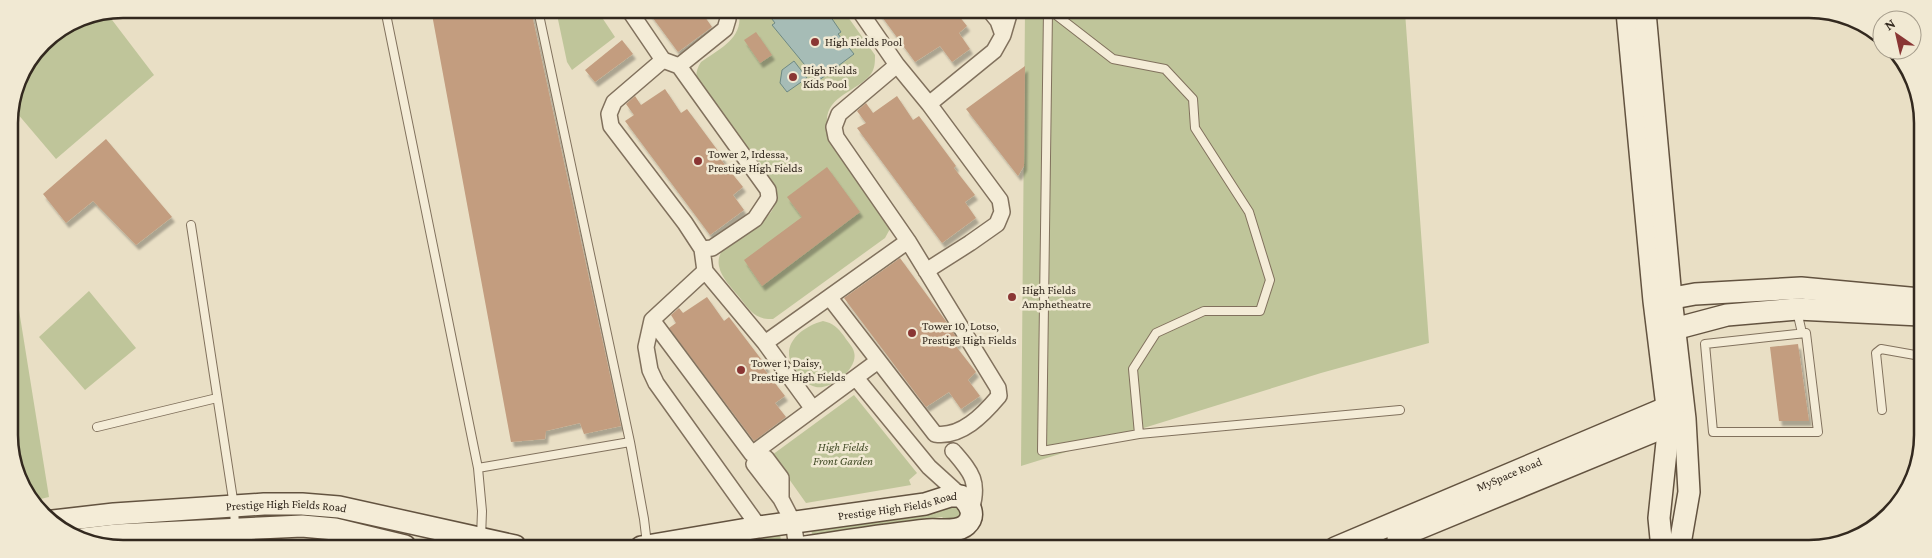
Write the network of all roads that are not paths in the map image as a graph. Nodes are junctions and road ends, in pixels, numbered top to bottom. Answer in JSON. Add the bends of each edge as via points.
{"nodes":[{"id":1,"x":387,"y":18,"type":"edge"},
{"id":2,"x":540,"y":18,"type":"edge"},
{"id":3,"x":634,"y":18,"type":"edge"},
{"id":4,"x":728,"y":18,"type":"edge"},
{"id":5,"x":865,"y":18,"type":"edge"},
{"id":6,"x":996,"y":18,"type":"edge"},
{"id":7,"x":1008,"y":18,"type":"edge"},
{"id":8,"x":1050,"y":18,"type":"edge"},
{"id":9,"x":1059,"y":18,"type":"edge"},
{"id":10,"x":1628,"y":18,"type":"edge"},
{"id":11,"x":1645,"y":18,"type":"edge"},
{"id":12,"x":1003,"y":35,"type":"junction"},
{"id":13,"x":663,"y":60,"type":"junction"},
{"id":14,"x":897,"y":65,"type":"junction"},
{"id":15,"x":680,"y":66,"type":"junction"},
{"id":16,"x":929,"y":104,"type":"junction"},
{"id":17,"x":191,"y":225,"type":"dead end"},
{"id":18,"x":908,"y":242,"type":"junction"},
{"id":19,"x":702,"y":249,"type":"junction"},
{"id":20,"x":705,"y":271,"type":"junction"},
{"id":21,"x":926,"y":271,"type":"junction"},
{"id":22,"x":1914,"y":297,"type":"edge"},
{"id":23,"x":830,"y":298,"type":"junction"},
{"id":24,"x":1663,"y":300,"type":"junction"},
{"id":25,"x":1797,"y":309,"type":"junction"},
{"id":26,"x":1914,"y":315,"type":"edge"},
{"id":27,"x":652,"y":320,"type":"junction"},
{"id":28,"x":1667,"y":331,"type":"junction"},
{"id":29,"x":1802,"y":333,"type":"junction"},
{"id":30,"x":765,"y":343,"type":"junction"},
{"id":31,"x":1914,"y":355,"type":"edge"},
{"id":32,"x":878,"y":361,"type":"junction"},
{"id":33,"x":856,"y":378,"type":"junction"},
{"id":34,"x":217,"y":398,"type":"junction"},
{"id":35,"x":813,"y":409,"type":"junction"},
{"id":36,"x":1400,"y":410,"type":"dead end"},
{"id":37,"x":1882,"y":410,"type":"dead end"},
{"id":38,"x":1676,"y":412,"type":"junction"},
{"id":39,"x":97,"y":427,"type":"dead end"},
{"id":40,"x":1139,"y":434,"type":"junction"},
{"id":41,"x":630,"y":442,"type":"junction"},
{"id":42,"x":952,"y":451,"type":"dead end"},
{"id":43,"x":760,"y":461,"type":"dead end"},
{"id":44,"x":478,"y":468,"type":"junction"},
{"id":45,"x":966,"y":503,"type":"junction"},
{"id":46,"x":234,"y":506,"type":"junction"},
{"id":47,"x":382,"y":516,"type":"junction"},
{"id":48,"x":60,"y":520,"type":"edge"},
{"id":49,"x":794,"y":522,"type":"junction"},
{"id":50,"x":760,"y":527,"type":"junction"},
{"id":51,"x":235,"y":528,"type":"junction"},
{"id":52,"x":98,"y":538,"type":"edge"},
{"id":53,"x":481,"y":539,"type":"junction"},
{"id":54,"x":375,"y":540,"type":"joint"},
{"id":55,"x":486,"y":540,"type":"edge"},
{"id":56,"x":644,"y":540,"type":"edge"},
{"id":57,"x":681,"y":540,"type":"edge"},
{"id":58,"x":796,"y":540,"type":"edge"},
{"id":59,"x":856,"y":540,"type":"edge"},
{"id":60,"x":1355,"y":540,"type":"edge"},
{"id":61,"x":1390,"y":540,"type":"edge"},
{"id":62,"x":1661,"y":540,"type":"edge"},
{"id":63,"x":1681,"y":540,"type":"edge"}],
"edges":[{"from":1,"to":44,"type":"lane"},
{"from":2,"to":41,"type":"lane"},
{"from":3,"to":13,"type":"street"},
{"from":4,"to":15,"type":"street","via":[[725,29]]},
{"from":5,"to":14,"type":"street"},
{"from":6,"to":12,"type":"street"},
{"from":7,"to":12,"type":"street"},
{"from":8,"to":40,"type":"lane","via":[[1042,451]]},
{"from":9,"to":40,"type":"lane","via":[[1114,59],[1165,69],[1193,99],[1195,128],[1249,212],[1270,280],[1260,311],[1204,312],[1156,333],[1133,369]]},
{"from":10,"to":24,"type":"street"},
{"from":11,"to":24,"type":"street"},
{"from":12,"to":16,"type":"street","via":[[994,51]]},
{"from":13,"to":15,"type":"street"},
{"from":13,"to":19,"type":"street","via":[[614,102],[609,114],[611,126]]},
{"from":14,"to":16,"type":"street"},
{"from":14,"to":18,"type":"street","via":[[839,114],[834,127],[836,137]]},
{"from":15,"to":19,"type":"street","via":[[754,168],[768,190],[769,198],[755,219],[712,248]]},
{"from":16,"to":21,"type":"street","via":[[1000,200],[1002,212],[997,224]]},
{"from":17,"to":34,"type":"lane"},
{"from":18,"to":21,"type":"street"},
{"from":18,"to":23,"type":"street"},
{"from":19,"to":20,"type":"street"},
{"from":20,"to":27,"type":"street"},
{"from":20,"to":30,"type":"street"},
{"from":21,"to":32,"type":"street","via":[[998,388],[999,396],[973,422],[957,432],[945,436],[935,434]]},
{"from":22,"to":24,"type":"street","via":[[1801,288],[1695,294]]},
{"from":23,"to":30,"type":"street"},
{"from":23,"to":32,"type":"street"},
{"from":24,"to":28,"type":"street"},
{"from":25,"to":26,"type":"street"},
{"from":25,"to":28,"type":"street","via":[[1726,315]]},
{"from":25,"to":29,"type":"lane"},
{"from":27,"to":35,"type":"street","via":[[752,454]]},
{"from":27,"to":50,"type":"street","via":[[646,347],[656,383]]},
{"from":28,"to":38,"type":"street"},
{"from":29,"to":29,"type":"lane","via":[[1806,333],[1818,432],[1713,432],[1705,344]]},
{"from":30,"to":35,"type":"street"},
{"from":31,"to":37,"type":"lane","via":[[1881,349],[1876,353]]},
{"from":32,"to":33,"type":"street"},
{"from":33,"to":35,"type":"street"},
{"from":33,"to":45,"type":"street","via":[[924,461]]},
{"from":34,"to":39,"type":"lane"},
{"from":34,"to":46,"type":"lane"},
{"from":36,"to":40,"type":"lane"},
{"from":38,"to":60,"type":"street","name":"MySpace Road"},
{"from":38,"to":61,"type":"street","name":"MySpace Road"},
{"from":38,"to":62,"type":"street","via":[[1659,518]]},
{"from":38,"to":63,"type":"street","via":[[1689,492]]},
{"from":41,"to":44,"type":"lane"},
{"from":41,"to":56,"type":"lane","via":[[644,519]]},
{"from":42,"to":45,"type":"street","via":[[966,466],[975,484],[976,492]]},
{"from":43,"to":49,"type":"street"},
{"from":44,"to":53,"type":"lane"},
{"from":45,"to":49,"type":"street","name":"Prestige High Fields Road","via":[[950,496],[925,504]]},
{"from":45,"to":59,"type":"street","name":"Prestige High Fields Road","via":[[970,519],[965,526]]},
{"from":46,"to":47,"type":"street","name":"Prestige High Fields Road","via":[[302,504],[339,507]]},
{"from":46,"to":48,"type":"street","name":"Prestige High Fields Road"},
{"from":46,"to":51,"type":"lane"},
{"from":47,"to":53,"type":"street","name":"Prestige High Fields Road"},
{"from":47,"to":54,"type":"street"},
{"from":49,"to":50,"type":"street","name":"Prestige High Fields Road"},
{"from":49,"to":58,"type":"street"},
{"from":50,"to":57,"type":"street","name":"Prestige High Fields Road"},
{"from":51,"to":52,"type":"street","name":"Prestige High Fields Road"},
{"from":51,"to":54,"type":"street","name":"Prestige High Fields Road","via":[[302,526],[335,529]]},
{"from":53,"to":55,"type":"street","name":"Prestige High Fields Road"}]}
